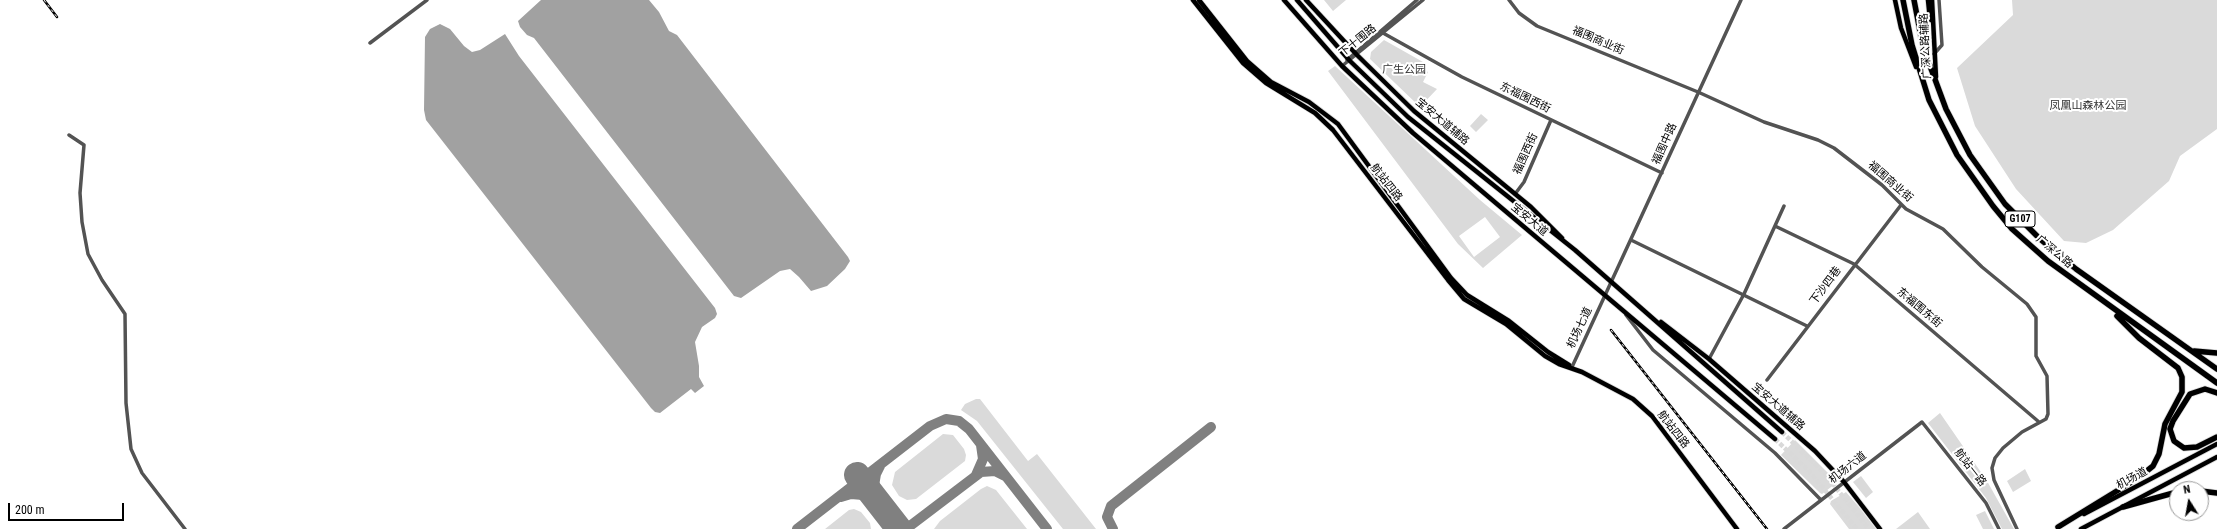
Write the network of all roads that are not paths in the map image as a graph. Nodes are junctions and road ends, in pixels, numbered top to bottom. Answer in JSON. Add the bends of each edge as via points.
{"nodes":[{"id":1,"x":427,"y":0,"type":"edge"},
{"id":2,"x":1193,"y":0,"type":"edge"},
{"id":3,"x":1199,"y":0,"type":"edge"},
{"id":4,"x":1284,"y":0,"type":"edge"},
{"id":5,"x":1297,"y":0,"type":"edge"},
{"id":6,"x":1306,"y":0,"type":"edge"},
{"id":7,"x":1417,"y":0,"type":"edge"},
{"id":8,"x":1423,"y":0,"type":"edge"},
{"id":9,"x":1510,"y":0,"type":"edge"},
{"id":10,"x":1741,"y":0,"type":"edge"},
{"id":11,"x":1895,"y":0,"type":"edge"},
{"id":12,"x":1903,"y":0,"type":"edge"},
{"id":13,"x":1914,"y":0,"type":"edge"},
{"id":14,"x":1928,"y":0,"type":"edge"},
{"id":15,"x":1932,"y":0,"type":"edge"},
{"id":16,"x":1939,"y":0,"type":"edge"},
{"id":17,"x":1383,"y":33,"type":"junction"},
{"id":18,"x":370,"y":43,"type":"dead end"},
{"id":19,"x":1933,"y":44,"type":"junction"},
{"id":20,"x":1356,"y":54,"type":"junction"},
{"id":21,"x":1933,"y":55,"type":"junction"},
{"id":22,"x":1349,"y":60,"type":"junction"},
{"id":23,"x":1342,"y":66,"type":"junction"},
{"id":24,"x":1921,"y":78,"type":"junction"},
{"id":25,"x":1938,"y":90,"type":"junction"},
{"id":26,"x":1698,"y":92,"type":"junction"},
{"id":27,"x":1551,"y":120,"type":"junction"},
{"id":28,"x":69,"y":135,"type":"dead end"},
{"id":29,"x":1662,"y":173,"type":"junction"},
{"id":30,"x":1515,"y":194,"type":"junction"},
{"id":31,"x":1901,"y":205,"type":"junction"},
{"id":32,"x":1784,"y":206,"type":"dead end"},
{"id":33,"x":1775,"y":226,"type":"junction"},
{"id":34,"x":1631,"y":240,"type":"junction"},
{"id":35,"x":1575,"y":250,"type":"junction"},
{"id":36,"x":1854,"y":264,"type":"junction"},
{"id":37,"x":1612,"y":282,"type":"junction"},
{"id":38,"x":1744,"y":294,"type":"junction"},
{"id":39,"x":1605,"y":296,"type":"junction"},
{"id":40,"x":1622,"y":309,"type":"junction"},
{"id":41,"x":2112,"y":309,"type":"junction"},
{"id":42,"x":1649,"y":314,"type":"junction"},
{"id":43,"x":1806,"y":326,"type":"junction"},
{"id":44,"x":2186,"y":348,"type":"junction"},
{"id":45,"x":2217,"y":353,"type":"edge"},
{"id":46,"x":1709,"y":359,"type":"junction"},
{"id":47,"x":1572,"y":367,"type":"junction"},
{"id":48,"x":2217,"y":369,"type":"edge"},
{"id":49,"x":1767,"y":380,"type":"dead end"},
{"id":50,"x":2217,"y":383,"type":"edge"},
{"id":51,"x":2217,"y":393,"type":"edge"},
{"id":52,"x":1922,"y":422,"type":"joint"},
{"id":53,"x":2040,"y":422,"type":"junction"},
{"id":54,"x":1782,"y":432,"type":"tunnel mouth"},
{"id":55,"x":2217,"y":438,"type":"edge"},
{"id":56,"x":1775,"y":439,"type":"tunnel mouth"},
{"id":57,"x":2217,"y":444,"type":"edge"},
{"id":58,"x":2217,"y":458,"type":"edge"},
{"id":59,"x":1844,"y":482,"type":"junction"},
{"id":60,"x":2169,"y":494,"type":"edge"},
{"id":61,"x":1821,"y":500,"type":"junction"},
{"id":62,"x":2123,"y":507,"type":"junction"},
{"id":63,"x":2057,"y":528,"type":"edge"},
{"id":64,"x":185,"y":529,"type":"edge"},
{"id":65,"x":1737,"y":529,"type":"edge"},
{"id":66,"x":1784,"y":529,"type":"edge"},
{"id":67,"x":1880,"y":529,"type":"edge"},
{"id":68,"x":1999,"y":529,"type":"edge"},
{"id":69,"x":2017,"y":529,"type":"edge"},
{"id":70,"x":2081,"y":529,"type":"edge"}],
"edges":[{"from":1,"to":18,"type":"street"},
{"from":2,"to":47,"type":"main road","name":"航站四路","via":[[1243,63],[1266,84],[1315,114],[1333,130],[1464,299],[1506,324],[1545,356],[1559,364]]},
{"from":3,"to":47,"type":"main road","name":"航站四路","via":[[1247,61],[1271,82],[1309,102],[1338,124],[1451,278],[1467,295],[1509,321],[1548,352]]},
{"from":4,"to":23,"type":"main road","name":"宝安大道"},
{"from":5,"to":22,"type":"main road","name":"宝安大道"},
{"from":6,"to":20,"type":"main road","name":"宝安大道辅路"},
{"from":7,"to":20,"type":"street","name":"下十围路"},
{"from":8,"to":17,"type":"street","name":"下十围路"},
{"from":9,"to":26,"type":"street","name":"福围商业街","via":[[1519,13],[1537,26]]},
{"from":10,"to":26,"type":"street","name":"福围中路"},
{"from":11,"to":24,"type":"main road","name":"广深公路辅路","via":[[1901,28]]},
{"from":12,"to":24,"type":"highway","name":"广深公路","number":"G107"},
{"from":13,"to":25,"type":"highway","name":"广深公路","number":"G107","via":[[1923,47]]},
{"from":14,"to":19,"type":"main road"},
{"from":15,"to":19,"type":"main road","name":"广深公路辅路"},
{"from":16,"to":21,"type":"street","via":[[1942,45]]},
{"from":17,"to":20,"type":"street","name":"下十围路"},
{"from":17,"to":27,"type":"street","name":"东福围西街","via":[[1462,77]]},
{"from":19,"to":21,"type":"main road","name":"广深公路辅路"},
{"from":20,"to":22,"type":"street","name":"下十围路"},
{"from":20,"to":30,"type":"main road","name":"宝安大道辅路","via":[[1414,111]]},
{"from":21,"to":25,"type":"main road","name":"广深公路辅路"},
{"from":22,"to":23,"type":"street","name":"下十围路"},
{"from":22,"to":35,"type":"main road","name":"宝安大道","via":[[1408,117]]},
{"from":23,"to":39,"type":"main road","name":"宝安大道","via":[[1413,133]]},
{"from":24,"to":41,"type":"highway","name":"广深公路","number":"G107","via":[[1949,142],[1993,206],[2012,228],[2048,261]]},
{"from":25,"to":44,"type":"highway","name":"广深公路","number":"G107","via":[[1970,155],[2005,204],[2076,269]]},
{"from":26,"to":29,"type":"street","name":"福围中路"},
{"from":26,"to":31,"type":"street","name":"福围商业街","via":[[1764,122],[1834,148],[1882,185]]},
{"from":27,"to":29,"type":"street","name":"东福围西街"},
{"from":27,"to":30,"type":"street","name":"福围西街","via":[[1524,182]]},
{"from":28,"to":64,"type":"street","via":[[84,145],[80,192],[88,254],[125,314],[126,403],[131,449],[142,474]]},
{"from":29,"to":34,"type":"street","name":"福围中路"},
{"from":30,"to":35,"type":"main road","name":"宝安大道辅路"},
{"from":31,"to":36,"type":"street","name":"下沙四巷"},
{"from":31,"to":53,"type":"street","name":"福围商业街","via":[[1943,229],[2034,312],[2037,322],[2036,356],[2046,373],[2048,397],[2048,414],[2046,419]]},
{"from":32,"to":33,"type":"street"},
{"from":33,"to":36,"type":"street","name":"东福围东街"},
{"from":33,"to":38,"type":"street"},
{"from":34,"to":37,"type":"street","name":"福围中路"},
{"from":34,"to":38,"type":"street"},
{"from":35,"to":37,"type":"main road","name":"宝安大道"},
{"from":36,"to":43,"type":"street","name":"下沙四巷"},
{"from":36,"to":53,"type":"street","name":"东福围东街"},
{"from":37,"to":39,"type":"street","name":"福围中路"},
{"from":37,"to":42,"type":"main road","name":"宝安大道"},
{"from":38,"to":43,"type":"street"},
{"from":38,"to":46,"type":"street"},
{"from":39,"to":40,"type":"main road","name":"宝安大道"},
{"from":39,"to":47,"type":"street","name":"机场七道"},
{"from":40,"to":56,"type":"main road","name":"宝安大道"},
{"from":40,"to":61,"type":"street","via":[[1653,350],[1783,460]]},
{"from":41,"to":50,"type":"highway","name":"广深公路","number":"G107"},
{"from":41,"to":63,"type":"highway","via":[[2130,330],[2178,368],[2182,377],[2182,392],[2165,424],[2159,454],[2153,466]]},
{"from":42,"to":46,"type":"main road","name":"宝安大道辅路"},
{"from":42,"to":54,"type":"main road","name":"宝安大道"},
{"from":43,"to":49,"type":"street","name":"下沙四巷"},
{"from":44,"to":45,"type":"highway","via":[[2202,353]]},
{"from":44,"to":48,"type":"highway","name":"广深公路","number":"G107"},
{"from":46,"to":59,"type":"main road","name":"宝安大道辅路","via":[[1786,425]]},
{"from":47,"to":65,"type":"main road","name":"航站四路","via":[[1623,392],[1644,408]]},
{"from":51,"to":55,"type":"highway","via":[[2205,389],[2190,394],[2170,429],[2174,441],[2184,448],[2197,447]]},
{"from":52,"to":59,"type":"street","name":"机场六道"},
{"from":52,"to":68,"type":"street","name":"航站一路","via":[[1986,503]]},
{"from":53,"to":69,"type":"street","via":[[2022,432],[2003,448],[1993,462],[1994,480]]},
{"from":57,"to":63,"type":"main road","name":"机场道"},
{"from":58,"to":62,"type":"main road","name":"机场道"},
{"from":59,"to":61,"type":"street","name":"机场六道"},
{"from":59,"to":67,"type":"main road","name":"宝安大道辅路"},
{"from":60,"to":62,"type":"highway"},
{"from":61,"to":66,"type":"street","name":"机场六道"},
{"from":62,"to":70,"type":"main road","name":"机场道"}]}
